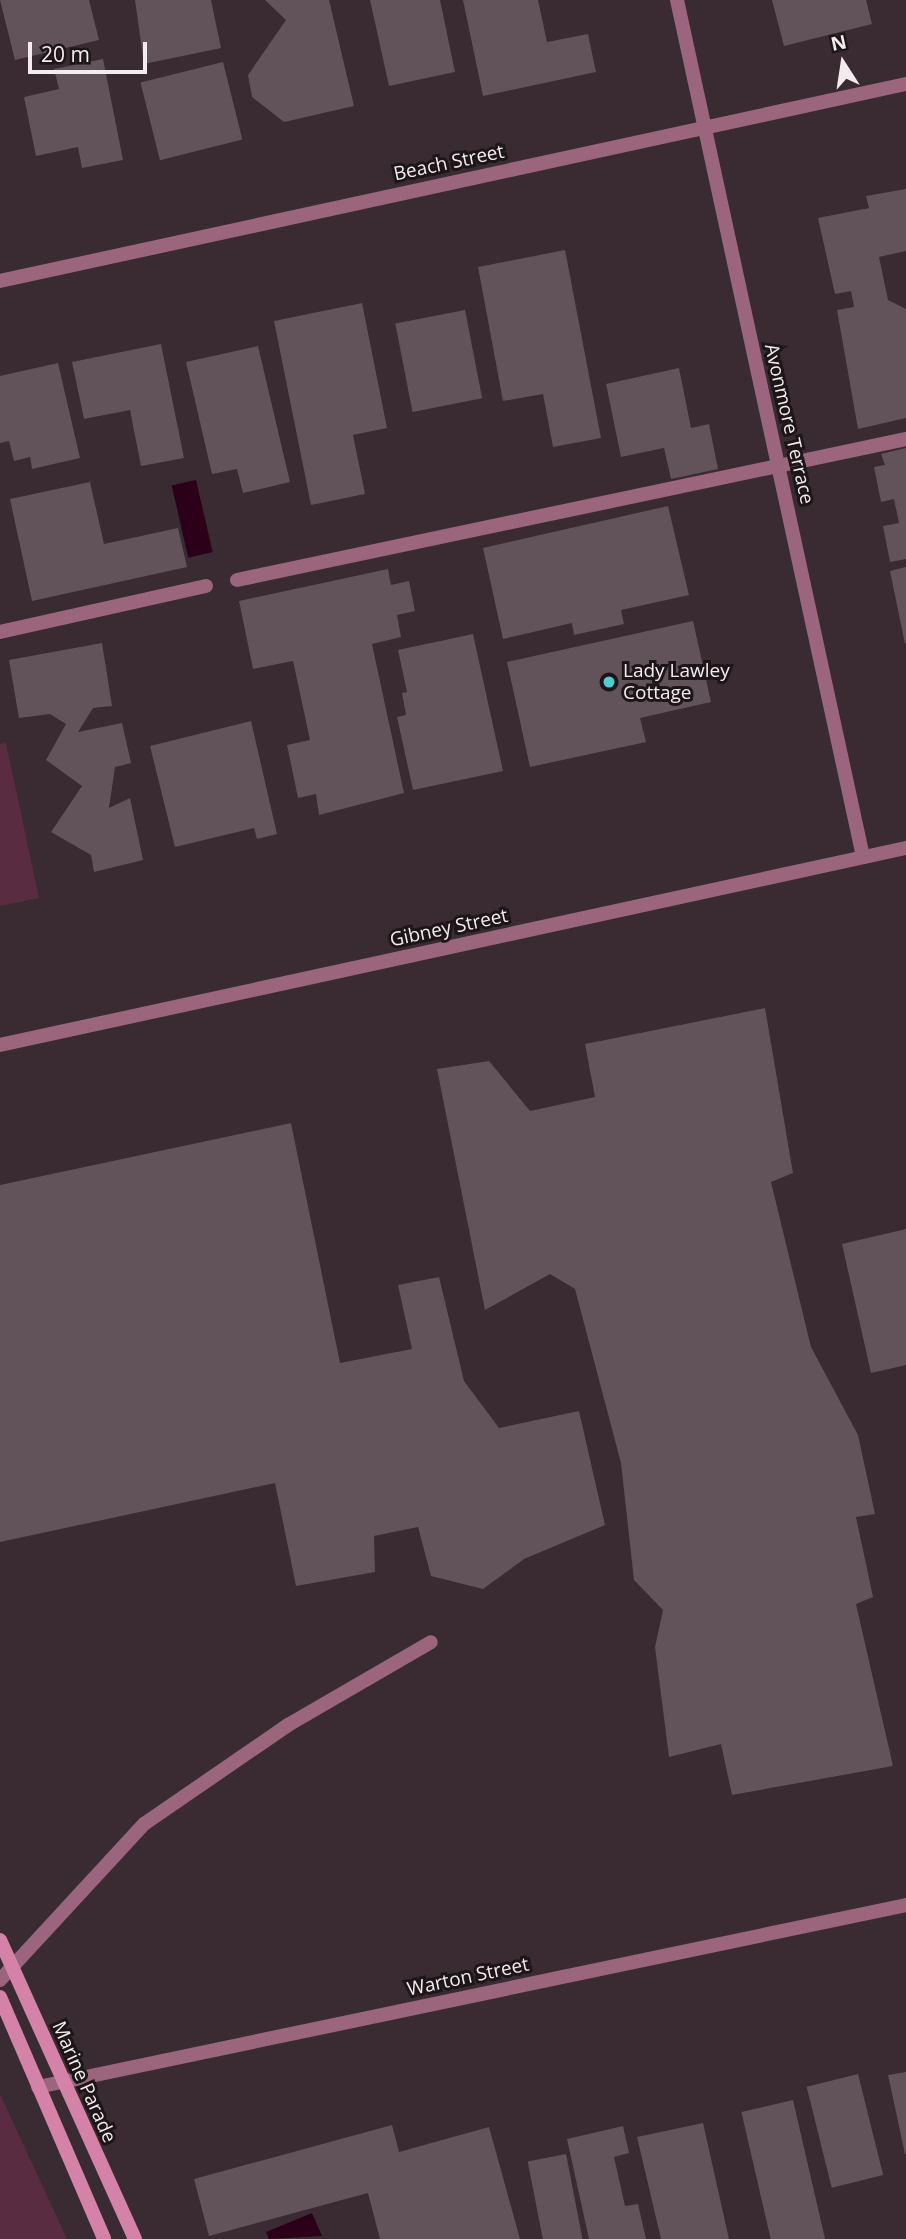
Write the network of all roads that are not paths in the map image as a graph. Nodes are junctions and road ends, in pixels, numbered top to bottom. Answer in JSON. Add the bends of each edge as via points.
{"nodes":[{"id":1,"x":677,"y":0,"type":"edge"},
{"id":2,"x":906,"y":84,"type":"edge"},
{"id":3,"x":703,"y":127,"type":"junction"},
{"id":4,"x":0,"y":281,"type":"edge"},
{"id":5,"x":906,"y":439,"type":"edge"},
{"id":6,"x":778,"y":466,"type":"junction"},
{"id":7,"x":236,"y":580,"type":"dead end"},
{"id":8,"x":206,"y":586,"type":"dead end"},
{"id":9,"x":0,"y":632,"type":"edge"},
{"id":10,"x":906,"y":848,"type":"edge"},
{"id":11,"x":863,"y":857,"type":"junction"},
{"id":12,"x":0,"y":1045,"type":"edge"},
{"id":13,"x":431,"y":1642,"type":"dead end"},
{"id":14,"x":906,"y":1905,"type":"edge"},
{"id":15,"x":0,"y":1941,"type":"edge"},
{"id":16,"x":13,"y":1971,"type":"junction"},
{"id":17,"x":0,"y":1980,"type":"edge"},
{"id":18,"x":0,"y":1997,"type":"edge"},
{"id":19,"x":61,"y":2081,"type":"junction"},
{"id":20,"x":38,"y":2087,"type":"junction"},
{"id":21,"x":104,"y":2239,"type":"edge"},
{"id":22,"x":135,"y":2239,"type":"edge"}],
"edges":[{"from":1,"to":3,"type":"street","name":"Avonmore Terrace"},
{"from":2,"to":3,"type":"street","name":"Beach Street"},
{"from":3,"to":4,"type":"street","name":"Beach Street"},
{"from":3,"to":6,"type":"street","name":"Avonmore Terrace"},
{"from":5,"to":6,"type":"street"},
{"from":6,"to":7,"type":"street"},
{"from":6,"to":11,"type":"street","name":"Avonmore Terrace"},
{"from":8,"to":9,"type":"street"},
{"from":10,"to":11,"type":"street","name":"Gibney Street"},
{"from":11,"to":12,"type":"street","name":"Gibney Street"},
{"from":13,"to":16,"type":"street","via":[[288,1725],[144,1824]]},
{"from":14,"to":19,"type":"street","name":"Warton Street"},
{"from":15,"to":16,"type":"main road","name":"Marine Parade"},
{"from":16,"to":17,"type":"street"},
{"from":16,"to":19,"type":"main road","name":"Marine Parade"},
{"from":18,"to":20,"type":"main road"},
{"from":19,"to":20,"type":"street","name":"Warton Street"},
{"from":19,"to":22,"type":"main road","name":"Marine Parade"},
{"from":20,"to":21,"type":"main road"}]}
